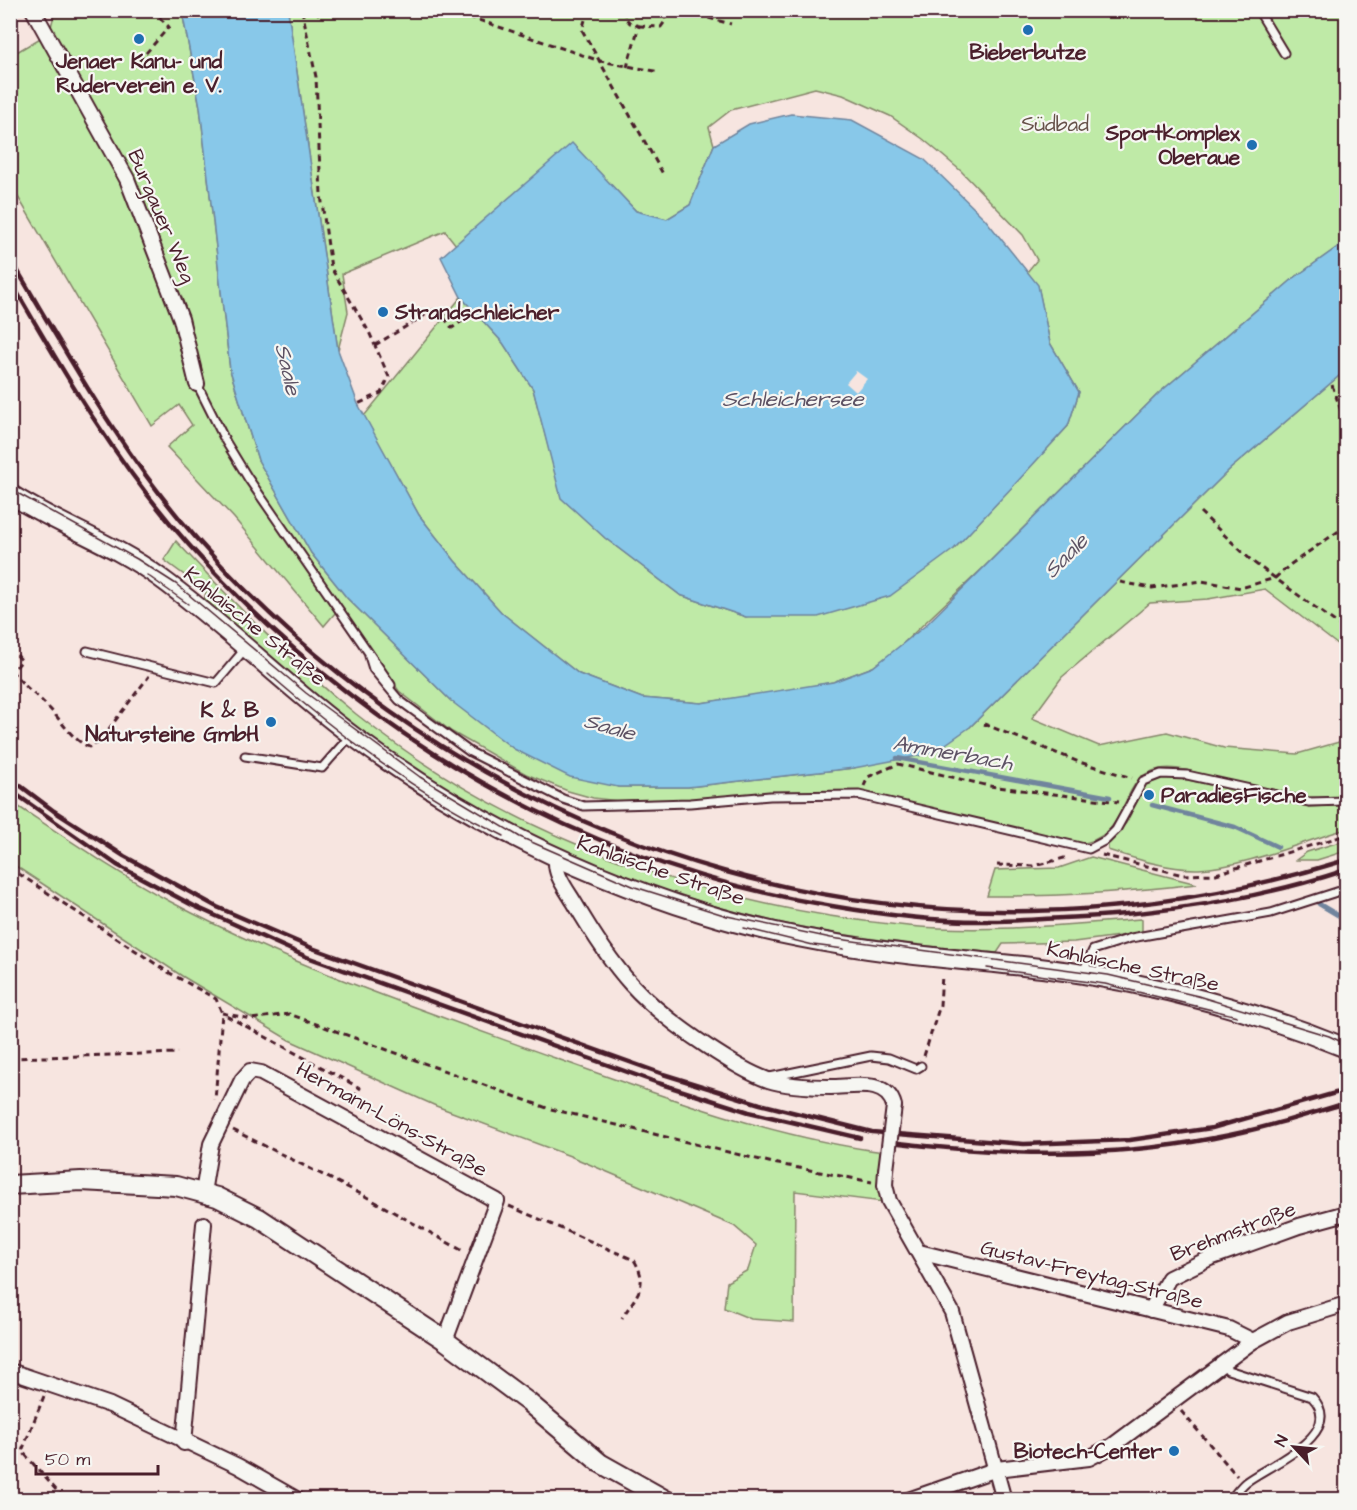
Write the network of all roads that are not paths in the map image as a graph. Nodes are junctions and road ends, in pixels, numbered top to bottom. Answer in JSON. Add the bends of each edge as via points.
{"nodes":[{"id":1,"x":33,"y":10,"type":"edge"},
{"id":2,"x":1258,"y":10,"type":"edge"},
{"id":3,"x":1284,"y":53,"type":"dead end"},
{"id":4,"x":197,"y":384,"type":"joint"},
{"id":5,"x":14,"y":501,"type":"edge"},
{"id":6,"x":247,"y":648,"type":"junction"},
{"id":7,"x":87,"y":651,"type":"dead end"},
{"id":8,"x":351,"y":735,"type":"junction"},
{"id":9,"x":245,"y":756,"type":"dead end"},
{"id":10,"x":1347,"y":801,"type":"edge"},
{"id":11,"x":557,"y":857,"type":"junction"},
{"id":12,"x":1347,"y":889,"type":"edge"},
{"id":13,"x":1082,"y":974,"type":"junction"},
{"id":14,"x":1347,"y":1048,"type":"edge"},
{"id":15,"x":921,"y":1066,"type":"road end"},
{"id":16,"x":765,"y":1079,"type":"junction"},
{"id":17,"x":10,"y":1185,"type":"edge"},
{"id":18,"x":203,"y":1193,"type":"junction"},
{"id":19,"x":1347,"y":1213,"type":"edge"},
{"id":20,"x":204,"y":1224,"type":"dead end"},
{"id":21,"x":919,"y":1252,"type":"junction"},
{"id":22,"x":1347,"y":1304,"type":"edge"},
{"id":23,"x":1151,"y":1310,"type":"junction"},
{"id":24,"x":446,"y":1341,"type":"junction"},
{"id":25,"x":1253,"y":1341,"type":"junction"},
{"id":26,"x":1222,"y":1363,"type":"junction"},
{"id":27,"x":10,"y":1371,"type":"edge"},
{"id":28,"x":184,"y":1443,"type":"junction"},
{"id":29,"x":997,"y":1469,"type":"junction"},
{"id":30,"x":298,"y":1500,"type":"edge"},
{"id":31,"x":666,"y":1500,"type":"edge"},
{"id":32,"x":908,"y":1500,"type":"edge"},
{"id":33,"x":1004,"y":1500,"type":"edge"},
{"id":34,"x":1230,"y":1500,"type":"edge"}],
"edges":[{"from":1,"to":4,"type":"street","name":"Burgauer Weg","via":[[127,179],[182,319]]},
{"from":2,"to":3,"type":"lane"},
{"from":4,"to":10,"type":"lane","via":[[248,478],[381,668],[399,700],[470,752],[563,800],[584,806],[859,795],[1089,849],[1116,830],[1143,781],[1161,774],[1174,773],[1309,802]]},
{"from":5,"to":6,"type":"main road","name":"Kahlaische Straße","via":[[154,573]]},
{"from":6,"to":7,"type":"lane","via":[[216,683]]},
{"from":6,"to":8,"type":"main road","name":"Kahlaische Straße"},
{"from":8,"to":9,"type":"lane","via":[[322,768]]},
{"from":8,"to":11,"type":"main road","name":"Kahlaische Straße","via":[[417,781],[511,836]]},
{"from":11,"to":13,"type":"main road","name":"Kahlaische Straße","via":[[618,884],[705,914],[790,936]]},
{"from":11,"to":16,"type":"street","via":[[557,871],[578,910],[635,991],[682,1030]]},
{"from":12,"to":13,"type":"lane","via":[[1271,914],[1131,938],[1093,950]]},
{"from":13,"to":14,"type":"main road","name":"Kahlaische Straße","via":[[1184,996]]},
{"from":15,"to":16,"type":"lane","via":[[911,1068],[889,1058],[871,1056]]},
{"from":16,"to":21,"type":"street","bridge":true,"via":[[797,1085],[872,1087],[889,1096],[894,1106],[885,1177],[889,1201]]},
{"from":17,"to":18,"type":"main road","via":[[81,1181],[176,1186]]},
{"from":18,"to":24,"type":"main road","via":[[259,1218]]},
{"from":18,"to":24,"type":"street","name":"Hermann-Löns-Straße","via":[[211,1144],[250,1071],[261,1073],[497,1201]]},
{"from":19,"to":23,"type":"street","name":"Brehmstraße","via":[[1210,1258],[1169,1278]]},
{"from":20,"to":28,"type":"street"},
{"from":21,"to":23,"type":"street","name":"Gustav-Freytag-Straße"},
{"from":21,"to":29,"type":"street","via":[[952,1312]]},
{"from":22,"to":25,"type":"street","via":[[1288,1322]]},
{"from":23,"to":25,"type":"street","name":"Gustav-Freytag-Straße","via":[[1229,1329]]},
{"from":24,"to":31,"type":"main road","via":[[528,1402],[600,1463]]},
{"from":25,"to":26,"type":"street"},
{"from":26,"to":29,"type":"street","via":[[1112,1446],[1089,1458]]},
{"from":26,"to":34,"type":"lane","via":[[1228,1370],[1312,1397],[1321,1406],[1323,1417],[1320,1428],[1308,1442],[1244,1484]]},
{"from":27,"to":28,"type":"street","via":[[110,1405]]},
{"from":28,"to":30,"type":"street","via":[[238,1466]]},
{"from":29,"to":32,"type":"street"},
{"from":29,"to":33,"type":"street"}]}
